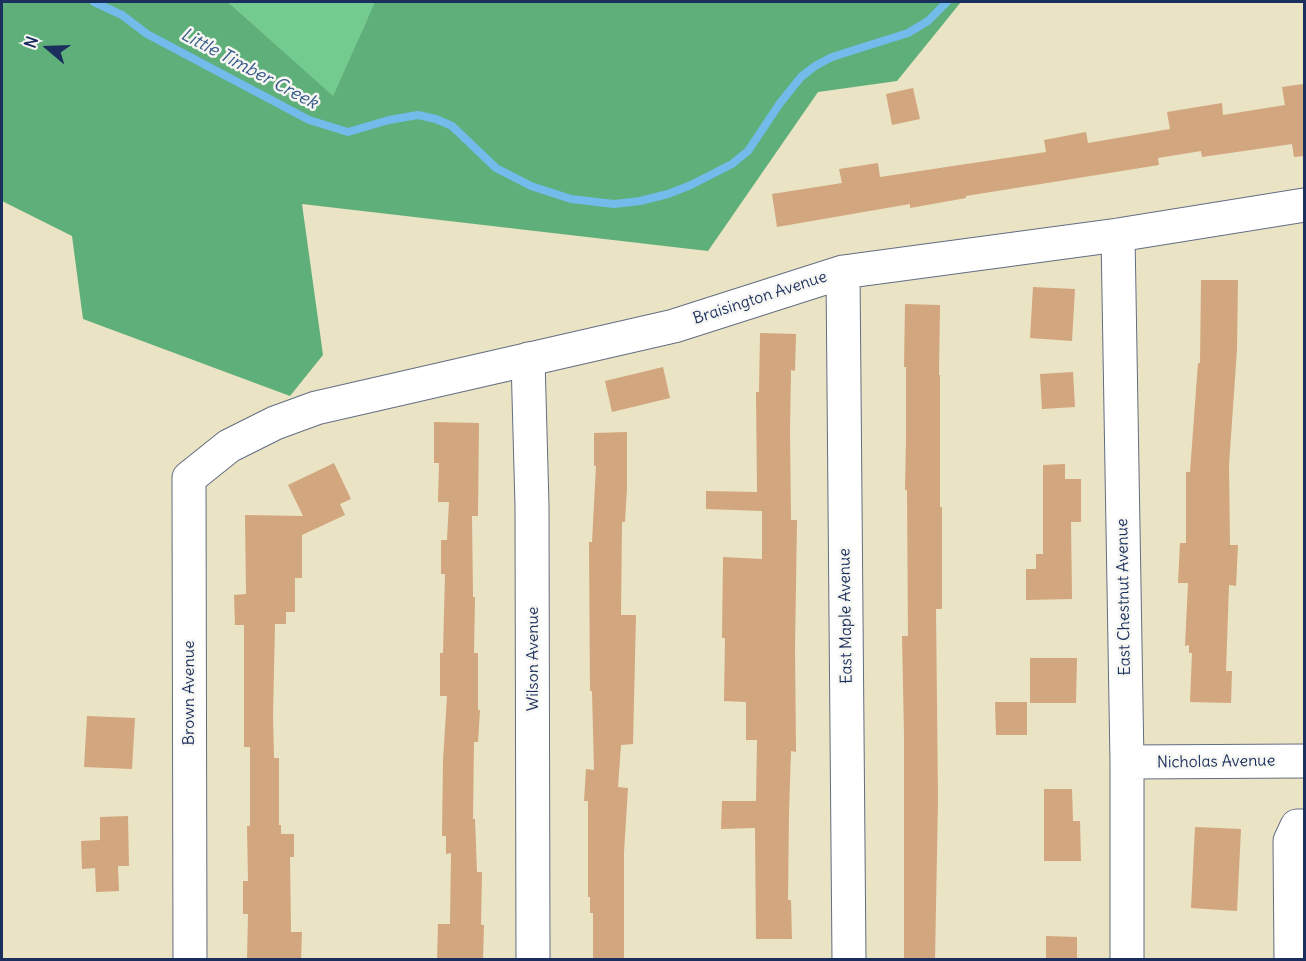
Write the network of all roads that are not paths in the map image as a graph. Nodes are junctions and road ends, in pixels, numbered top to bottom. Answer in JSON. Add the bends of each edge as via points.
{"nodes":[{"id":1,"x":1305,"y":205,"type":"edge"},
{"id":2,"x":1118,"y":235,"type":"junction"},
{"id":3,"x":843,"y":272,"type":"junction"},
{"id":4,"x":528,"y":358,"type":"junction"},
{"id":5,"x":229,"y":446,"type":"joint"},
{"id":6,"x":1305,"y":761,"type":"edge"},
{"id":7,"x":1127,"y":762,"type":"junction"},
{"id":8,"x":1305,"y":826,"type":"edge"},
{"id":9,"x":190,"y":960,"type":"edge"},
{"id":10,"x":533,"y":960,"type":"edge"},
{"id":11,"x":849,"y":960,"type":"edge"},
{"id":12,"x":1127,"y":960,"type":"edge"},
{"id":13,"x":1291,"y":960,"type":"edge"}],
"edges":[{"from":1,"to":2,"type":"street","name":"Braisington Avenue"},
{"from":2,"to":3,"type":"street","name":"Braisington Avenue"},
{"from":2,"to":7,"type":"street","name":"East Chestnut Avenue"},
{"from":3,"to":4,"type":"street","name":"Braisington Avenue","via":[[674,326]]},
{"from":3,"to":11,"type":"street","name":"East Maple Avenue"},
{"from":4,"to":5,"type":"street","name":"Braisington Avenue","via":[[316,408]]},
{"from":4,"to":10,"type":"street","name":"Wilson Avenue"},
{"from":5,"to":9,"type":"street","name":"Brown Avenue","via":[[189,478]]},
{"from":6,"to":7,"type":"street","name":"Nicholas Avenue"},
{"from":7,"to":12,"type":"street","name":"East Chestnut Avenue"},
{"from":8,"to":13,"type":"street","via":[[1297,826],[1290,840]]}]}
